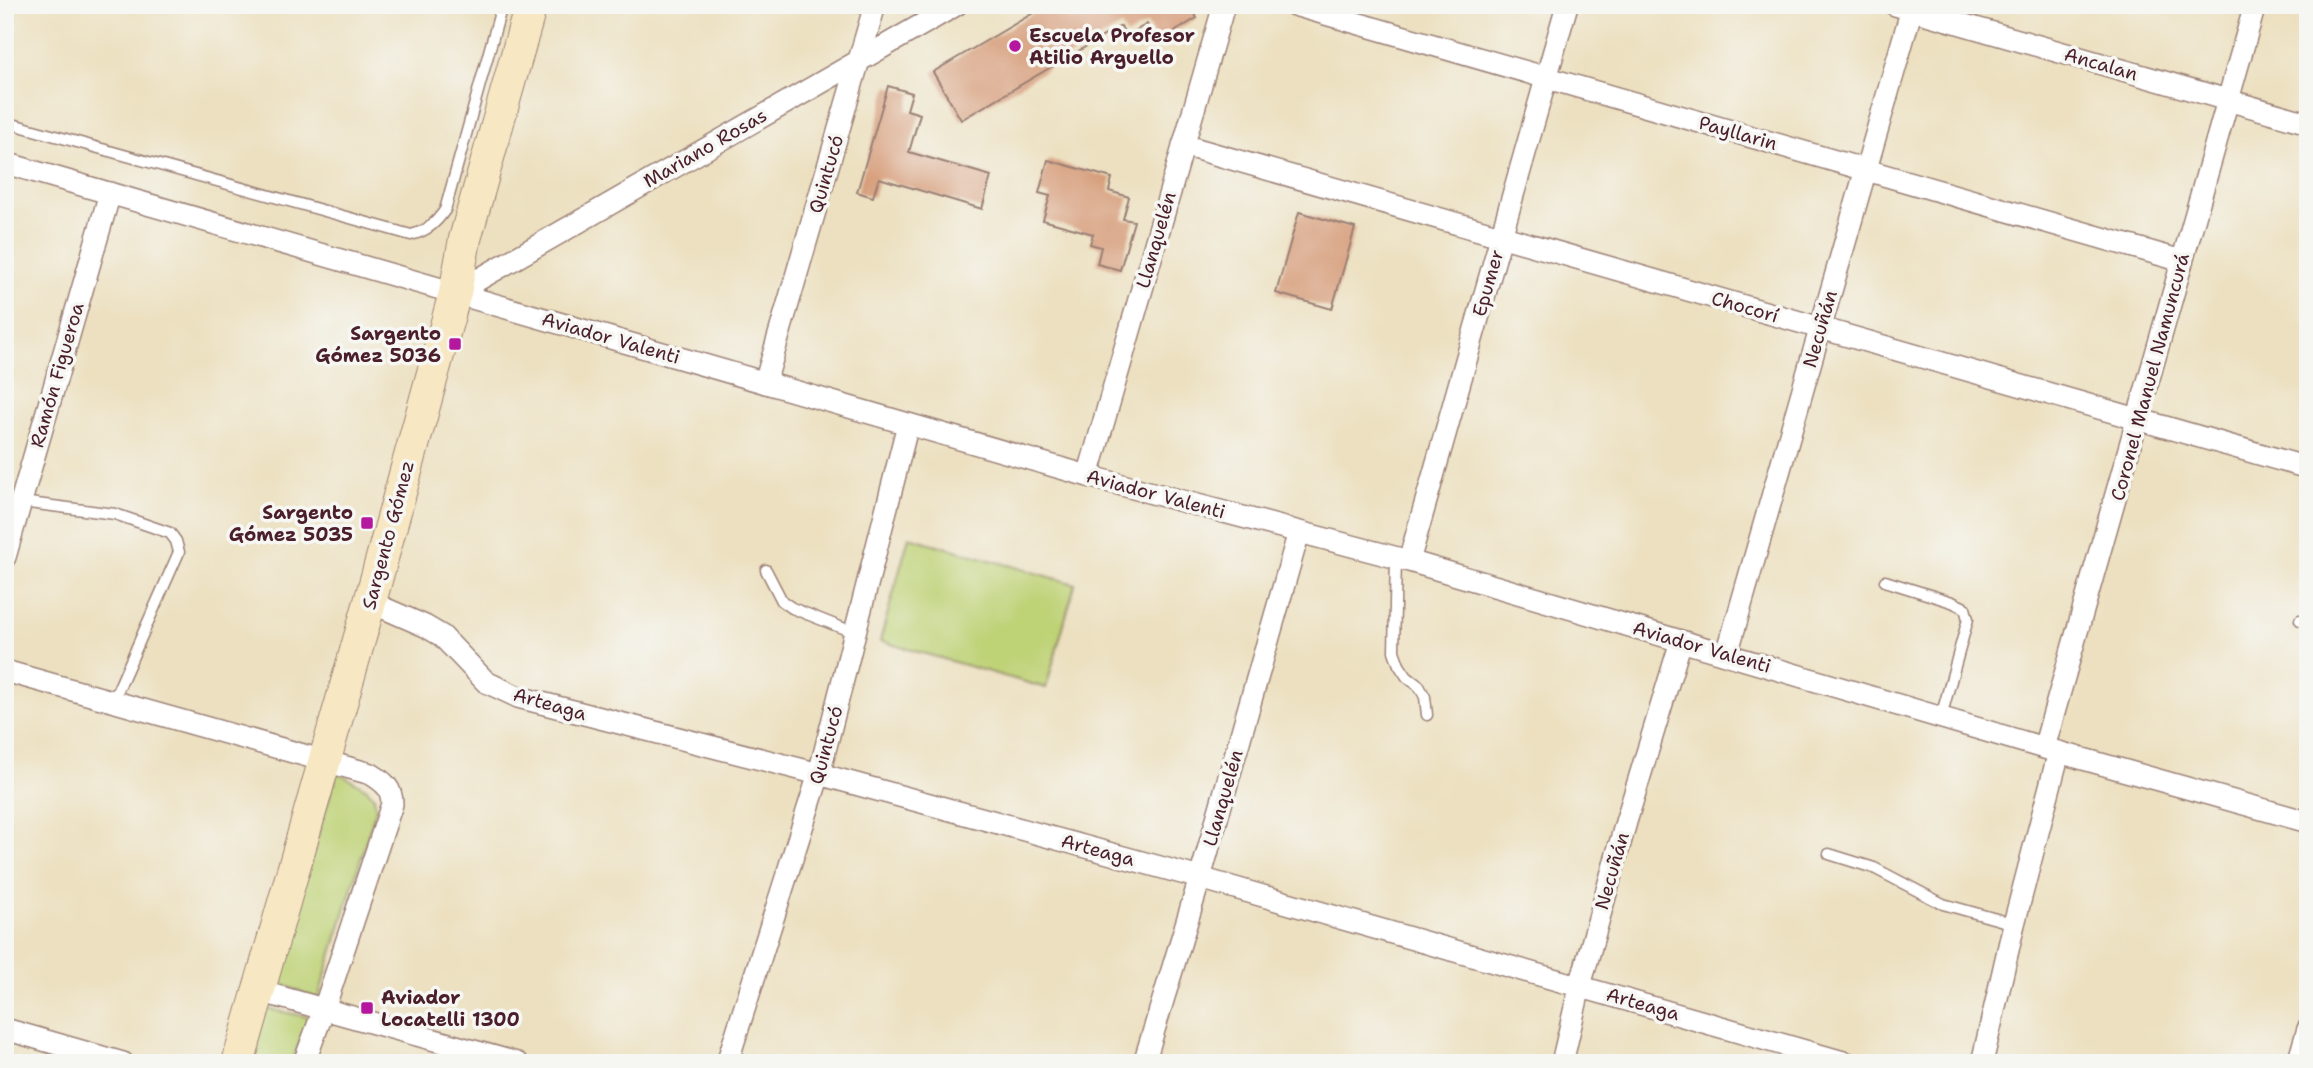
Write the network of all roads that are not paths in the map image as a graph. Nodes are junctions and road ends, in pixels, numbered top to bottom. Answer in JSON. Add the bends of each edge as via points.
{"nodes":[{"id":1,"x":502,"y":5,"type":"edge"},
{"id":2,"x":531,"y":5,"type":"edge"},
{"id":3,"x":956,"y":5,"type":"edge"},
{"id":4,"x":1224,"y":5,"type":"edge"},
{"id":5,"x":1294,"y":5,"type":"edge"},
{"id":6,"x":1567,"y":5,"type":"edge"},
{"id":7,"x":2255,"y":5,"type":"edge"},
{"id":8,"x":867,"y":7,"type":"edge"},
{"id":9,"x":1906,"y":7,"type":"edge"},
{"id":10,"x":859,"y":60,"type":"junction"},
{"id":11,"x":1547,"y":79,"type":"junction"},
{"id":12,"x":2229,"y":101,"type":"junction"},
{"id":13,"x":5,"y":122,"type":"edge"},
{"id":14,"x":2308,"y":123,"type":"edge"},
{"id":15,"x":1183,"y":145,"type":"junction"},
{"id":16,"x":5,"y":163,"type":"edge"},
{"id":17,"x":1864,"y":169,"type":"junction"},
{"id":18,"x":110,"y":193,"type":"junction"},
{"id":19,"x":1502,"y":235,"type":"junction"},
{"id":20,"x":2182,"y":261,"type":"junction"},
{"id":21,"x":455,"y":293,"type":"junction"},
{"id":22,"x":1820,"y":329,"type":"junction"},
{"id":23,"x":765,"y":383,"type":"junction"},
{"id":24,"x":2138,"y":421,"type":"junction"},
{"id":25,"x":908,"y":424,"type":"junction"},
{"id":26,"x":2308,"y":468,"type":"edge"},
{"id":27,"x":1088,"y":476,"type":"junction"},
{"id":28,"x":21,"y":502,"type":"junction"},
{"id":29,"x":1299,"y":532,"type":"junction"},
{"id":30,"x":5,"y":557,"type":"edge"},
{"id":31,"x":1402,"y":559,"type":"junction"},
{"id":32,"x":766,"y":570,"type":"dead end"},
{"id":33,"x":1885,"y":581,"type":"dead end"},
{"id":34,"x":370,"y":602,"type":"junction"},
{"id":35,"x":855,"y":633,"type":"junction"},
{"id":36,"x":1681,"y":641,"type":"junction"},
{"id":37,"x":1727,"y":653,"type":"junction"},
{"id":38,"x":5,"y":671,"type":"edge"},
{"id":39,"x":113,"y":701,"type":"junction"},
{"id":40,"x":1427,"y":715,"type":"dead end"},
{"id":41,"x":1941,"y":717,"type":"junction"},
{"id":42,"x":2052,"y":750,"type":"junction"},
{"id":43,"x":325,"y":762,"type":"junction"},
{"id":44,"x":819,"y":774,"type":"junction"},
{"id":45,"x":2308,"y":822,"type":"edge"},
{"id":46,"x":1829,"y":854,"type":"dead end"},
{"id":47,"x":1200,"y":878,"type":"junction"},
{"id":48,"x":2014,"y":924,"type":"junction"},
{"id":49,"x":1580,"y":986,"type":"junction"},
{"id":50,"x":258,"y":991,"type":"junction"},
{"id":51,"x":324,"y":1009,"type":"junction"},
{"id":52,"x":5,"y":1029,"type":"edge"},
{"id":53,"x":2308,"y":1029,"type":"edge"},
{"id":54,"x":123,"y":1063,"type":"edge"},
{"id":55,"x":238,"y":1063,"type":"edge"},
{"id":56,"x":304,"y":1063,"type":"edge"},
{"id":57,"x":517,"y":1063,"type":"edge"},
{"id":58,"x":727,"y":1063,"type":"edge"},
{"id":59,"x":1144,"y":1063,"type":"edge"},
{"id":60,"x":1562,"y":1063,"type":"edge"},
{"id":61,"x":1847,"y":1063,"type":"edge"},
{"id":62,"x":1982,"y":1063,"type":"edge"},
{"id":63,"x":2298,"y":1063,"type":"edge"}],
"edges":[{"from":1,"to":13,"type":"lane","via":[[445,210],[424,232],[411,235]]},
{"from":2,"to":21,"type":"main road","name":"Sargento Gómez","via":[[465,239]]},
{"from":3,"to":10,"type":"street","name":"Mariano Rosas"},
{"from":4,"to":15,"type":"street","name":"Llanquelén"},
{"from":5,"to":11,"type":"street","name":"Payllarin"},
{"from":6,"to":11,"type":"street","name":"Epumer"},
{"from":7,"to":12,"type":"street","name":"Coronel Manuel Namuncurá"},
{"from":8,"to":10,"type":"street","name":"Quintucó"},
{"from":9,"to":12,"type":"street","name":"Ancalan"},
{"from":9,"to":17,"type":"street","name":"Necuñán"},
{"from":10,"to":21,"type":"street","name":"Mariano Rosas"},
{"from":10,"to":23,"type":"street","name":"Quintucó"},
{"from":11,"to":17,"type":"street","name":"Payllarin"},
{"from":11,"to":19,"type":"street","name":"Epumer"},
{"from":12,"to":14,"type":"street","name":"Ancalan"},
{"from":12,"to":20,"type":"street","name":"Coronel Manuel Namuncurá"},
{"from":15,"to":19,"type":"street","name":"Chocorí"},
{"from":15,"to":27,"type":"street","name":"Llanquelén"},
{"from":16,"to":18,"type":"street","name":"Aviador Valenti"},
{"from":17,"to":20,"type":"street","name":"Payllarin"},
{"from":17,"to":22,"type":"street","name":"Necuñán"},
{"from":18,"to":21,"type":"street","name":"Aviador Valenti"},
{"from":18,"to":28,"type":"street","name":"Ramón Figueroa"},
{"from":19,"to":22,"type":"street","name":"Chocorí"},
{"from":19,"to":31,"type":"street","name":"Epumer"},
{"from":20,"to":24,"type":"street","name":"Coronel Manuel Namuncurá"},
{"from":21,"to":23,"type":"street","name":"Aviador Valenti"},
{"from":21,"to":34,"type":"main road","name":"Sargento Gómez"},
{"from":22,"to":24,"type":"street","name":"Chocorí"},
{"from":22,"to":37,"type":"street","name":"Necuñán"},
{"from":23,"to":25,"type":"street","name":"Aviador Valenti"},
{"from":24,"to":26,"type":"street","name":"Chocorí"},
{"from":24,"to":42,"type":"street","name":"Coronel Manuel Namuncurá"},
{"from":25,"to":27,"type":"street","name":"Aviador Valenti"},
{"from":25,"to":35,"type":"street","name":"Quintucó"},
{"from":27,"to":29,"type":"street","name":"Aviador Valenti"},
{"from":28,"to":30,"type":"street","name":"Ramón Figueroa"},
{"from":28,"to":39,"type":"lane","via":[[136,519],[170,533],[176,541],[179,552]]},
{"from":29,"to":31,"type":"street","name":"Aviador Valenti"},
{"from":29,"to":47,"type":"street","name":"Llanquelén"},
{"from":31,"to":36,"type":"street","name":"Aviador Valenti"},
{"from":31,"to":40,"type":"lane","via":[[1394,651],[1407,677],[1425,697]]},
{"from":32,"to":35,"type":"lane","via":[[782,601]]},
{"from":33,"to":41,"type":"lane","via":[[1965,608],[1968,619]]},
{"from":34,"to":43,"type":"main road","name":"Sargento Gómez"},
{"from":34,"to":44,"type":"street","name":"Arteaga","via":[[442,636],[486,682],[518,697]]},
{"from":35,"to":44,"type":"street","name":"Quintucó"},
{"from":36,"to":37,"type":"street","name":"Aviador Valenti"},
{"from":36,"to":49,"type":"street","name":"Necuñán"},
{"from":37,"to":41,"type":"street","name":"Aviador Valenti"},
{"from":38,"to":39,"type":"street"},
{"from":39,"to":43,"type":"street"},
{"from":41,"to":42,"type":"street","name":"Aviador Valenti"},
{"from":42,"to":45,"type":"street","name":"Aviador Valenti"},
{"from":42,"to":48,"type":"street","name":"Coronel Manuel Namuncurá"},
{"from":43,"to":50,"type":"main road","name":"Sargento Gómez"},
{"from":43,"to":51,"type":"street","via":[[372,774],[385,783],[392,804]]},
{"from":44,"to":47,"type":"street","name":"Arteaga"},
{"from":44,"to":58,"type":"street","name":"Quintucó"},
{"from":46,"to":48,"type":"lane","via":[[1874,868],[1942,904]]},
{"from":47,"to":49,"type":"street","name":"Arteaga"},
{"from":47,"to":59,"type":"street","name":"Llanquelén"},
{"from":48,"to":62,"type":"street","name":"Coronel Manuel Namuncurá"},
{"from":49,"to":60,"type":"street","name":"Necuñán"},
{"from":49,"to":61,"type":"street","name":"Arteaga"},
{"from":50,"to":51,"type":"street"},
{"from":50,"to":55,"type":"main road","name":"Sargento Gómez"},
{"from":51,"to":56,"type":"street"},
{"from":51,"to":57,"type":"street"},
{"from":52,"to":54,"type":"street"},
{"from":53,"to":63,"type":"street"}]}
